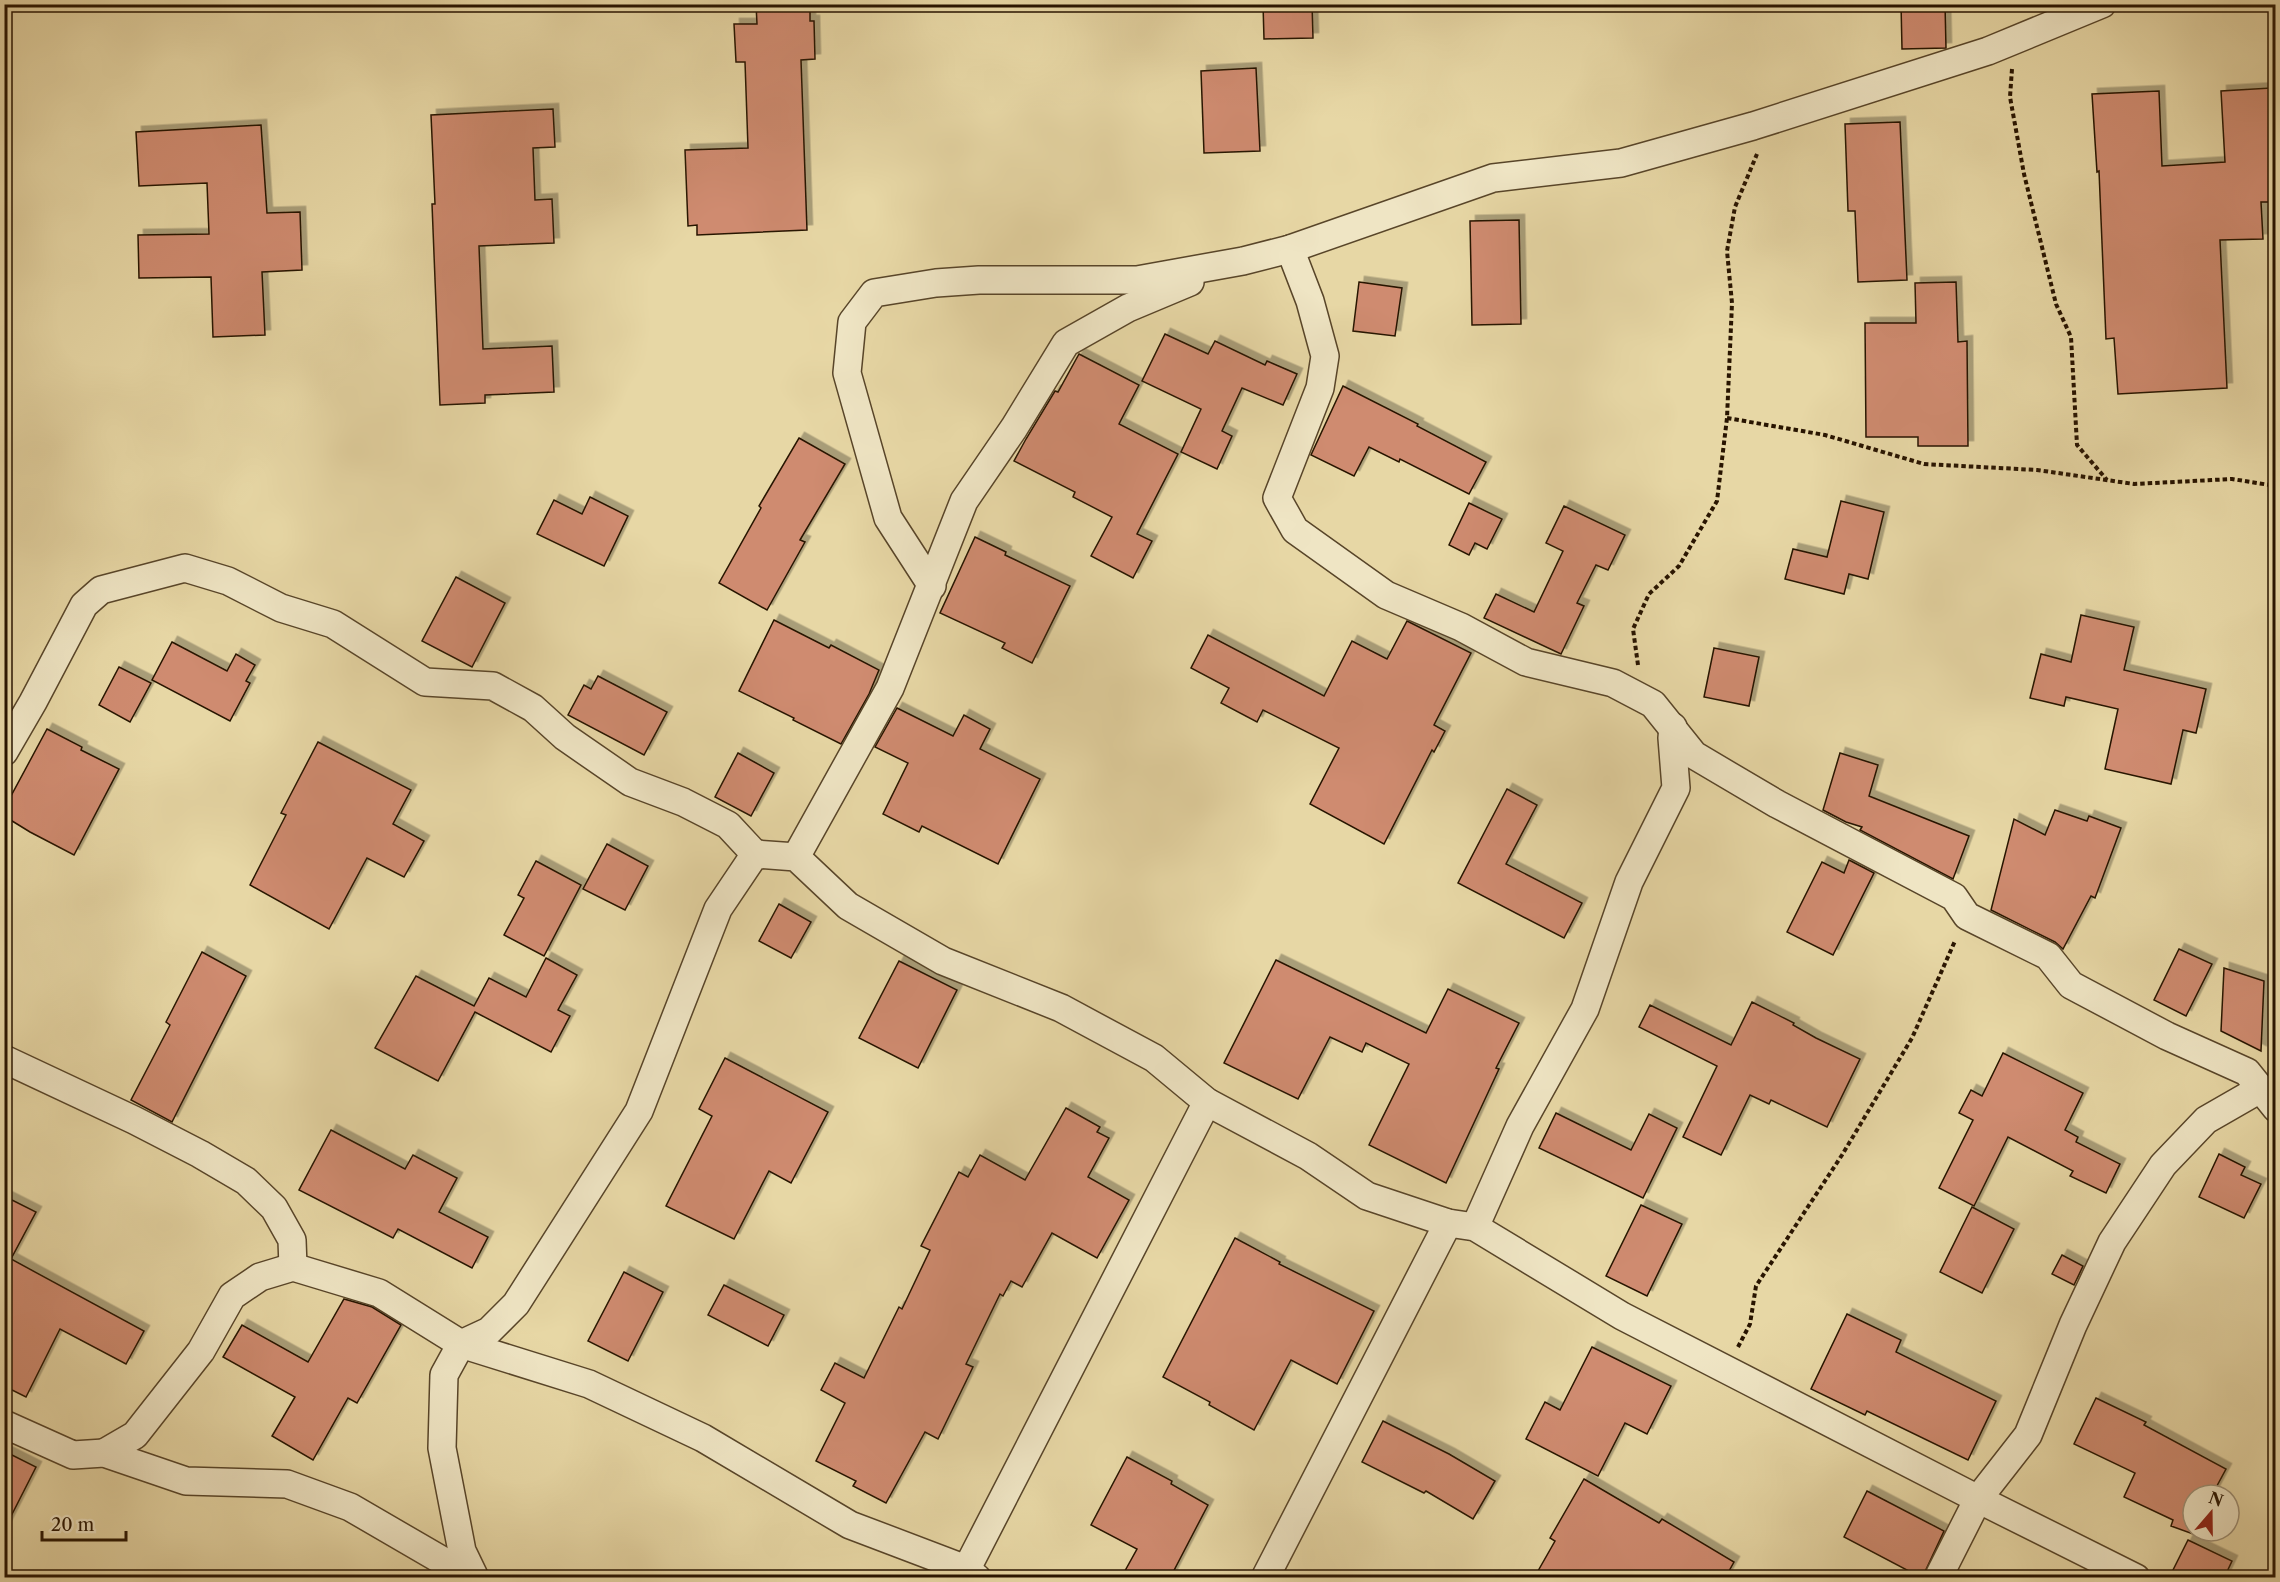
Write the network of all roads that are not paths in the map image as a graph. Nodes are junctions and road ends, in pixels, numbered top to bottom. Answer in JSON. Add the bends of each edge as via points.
{"nodes":[{"id":1,"x":2102,"y":4,"type":"edge"},
{"id":2,"x":1290,"y":249,"type":"junction"},
{"id":3,"x":1243,"y":261,"type":"junction"},
{"id":4,"x":932,"y":586,"type":"junction"},
{"id":5,"x":1673,"y":728,"type":"junction"},
{"id":6,"x":4,"y":752,"type":"edge"},
{"id":7,"x":755,"y":854,"type":"junction"},
{"id":8,"x":796,"y":857,"type":"junction"},
{"id":9,"x":4,"y":1059,"type":"edge"},
{"id":10,"x":2268,"y":1099,"type":"edge"},
{"id":11,"x":1207,"y":1102,"type":"junction"},
{"id":12,"x":1448,"y":1223,"type":"junction"},
{"id":13,"x":1475,"y":1227,"type":"junction"},
{"id":14,"x":292,"y":1267,"type":"junction"},
{"id":15,"x":460,"y":1344,"type":"junction"},
{"id":16,"x":4,"y":1424,"type":"edge"},
{"id":17,"x":104,"y":1453,"type":"junction"},
{"id":18,"x":1978,"y":1499,"type":"junction"},
{"id":19,"x":968,"y":1575,"type":"edge"},
{"id":20,"x":464,"y":1578,"type":"edge"},
{"id":21,"x":475,"y":1578,"type":"edge"},
{"id":22,"x":1265,"y":1578,"type":"edge"},
{"id":23,"x":1938,"y":1578,"type":"edge"},
{"id":24,"x":2136,"y":1578,"type":"edge"}],
"edges":[{"from":1,"to":2,"type":"street","via":[[1988,51],[1772,120],[1622,163],[1493,178]]},
{"from":2,"to":3,"type":"street"},
{"from":2,"to":5,"type":"street","via":[[1311,301],[1325,356],[1320,388],[1277,498],[1295,530],[1386,596],[1461,627],[1526,662],[1613,683],[1653,704]]},
{"from":3,"to":4,"type":"street","via":[[1128,308],[1066,343],[964,501]]},
{"from":3,"to":4,"type":"street","via":[[1137,280],[979,280],[874,293],[852,322],[847,372],[888,518]]},
{"from":4,"to":8,"type":"street","via":[[890,688]]},
{"from":5,"to":10,"type":"street","via":[[1694,755],[1777,804],[1954,897],[1968,916],[2048,956],[2071,984],[2167,1036],[2247,1072]]},
{"from":5,"to":13,"type":"street","via":[[1676,788],[1629,882],[1586,1009],[1520,1126]]},
{"from":6,"to":7,"type":"street","via":[[84,605],[101,590],[185,568],[228,581],[281,608],[333,624],[425,682],[493,686],[533,708],[565,737],[630,782],[728,825]]},
{"from":7,"to":8,"type":"street"},
{"from":7,"to":15,"type":"street","via":[[718,909],[639,1111],[516,1304],[489,1331]]},
{"from":8,"to":11,"type":"street","via":[[848,906],[943,961],[1061,1008],[1154,1058]]},
{"from":9,"to":14,"type":"street","via":[[134,1120],[246,1181],[274,1208],[292,1240]]},
{"from":10,"to":18,"type":"street","via":[[2206,1120],[2163,1165],[2112,1242],[2028,1435]]},
{"from":11,"to":12,"type":"street","via":[[1308,1156],[1367,1196]]},
{"from":11,"to":19,"type":"street"},
{"from":12,"to":13,"type":"street"},
{"from":12,"to":22,"type":"street"},
{"from":13,"to":18,"type":"street","via":[[1622,1316]]},
{"from":14,"to":15,"type":"street","via":[[379,1293]]},
{"from":14,"to":17,"type":"street","via":[[260,1277],[232,1296],[201,1351],[135,1435]]},
{"from":15,"to":19,"type":"street","via":[[589,1384],[703,1438],[850,1525]]},
{"from":15,"to":21,"type":"street","via":[[444,1375],[442,1448],[462,1551]]},
{"from":16,"to":17,"type":"street","via":[[73,1455]]},
{"from":17,"to":20,"type":"street","via":[[186,1481],[286,1484],[350,1507],[443,1561]]},
{"from":18,"to":23,"type":"street"},
{"from":18,"to":24,"type":"street"}]}
